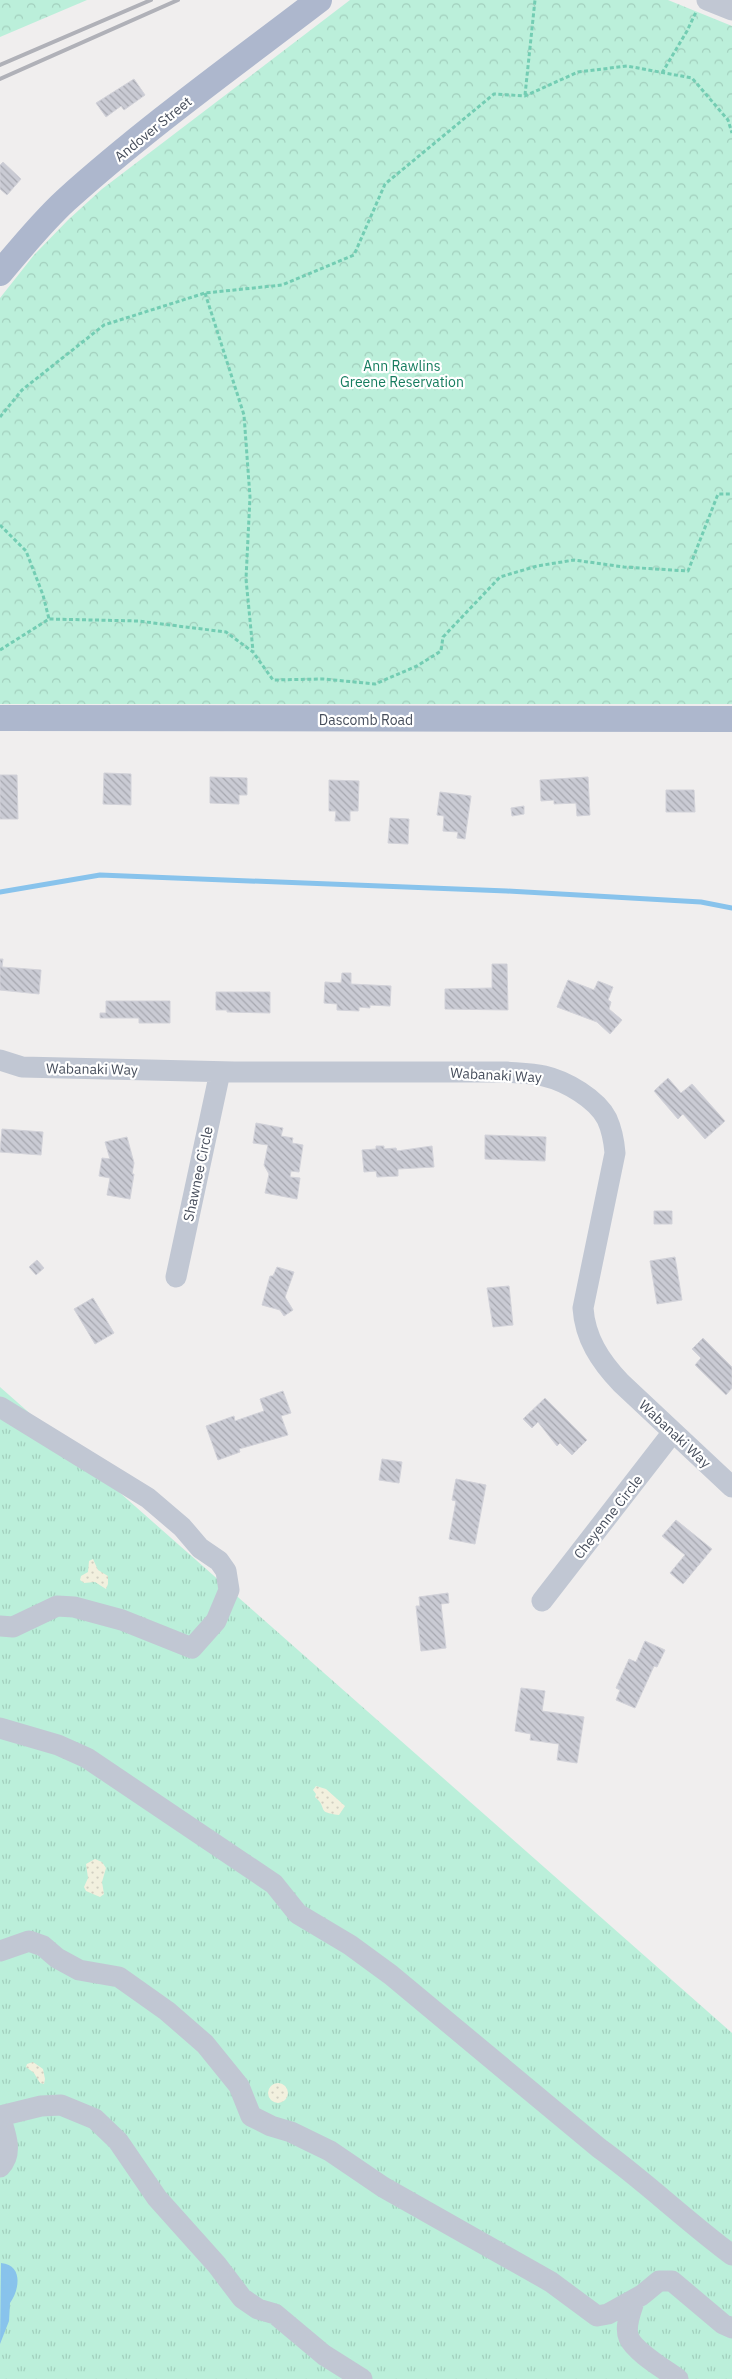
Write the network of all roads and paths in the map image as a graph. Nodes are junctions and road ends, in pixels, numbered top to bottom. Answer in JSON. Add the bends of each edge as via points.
{"nodes":[{"id":1,"x":319,"y":0,"type":"edge"},
{"id":2,"x":535,"y":0,"type":"edge"},
{"id":3,"x":702,"y":4,"type":"edge"},
{"id":4,"x":732,"y":10,"type":"edge"},
{"id":5,"x":662,"y":72,"type":"junction"},
{"id":6,"x":525,"y":96,"type":"junction"},
{"id":7,"x":732,"y":133,"type":"edge"},
{"id":8,"x":0,"y":273,"type":"edge"},
{"id":9,"x":206,"y":293,"type":"junction"},
{"id":10,"x":0,"y":417,"type":"edge"},
{"id":11,"x":732,"y":494,"type":"edge"},
{"id":12,"x":0,"y":525,"type":"edge"},
{"id":13,"x":49,"y":619,"type":"junction"},
{"id":14,"x":0,"y":650,"type":"edge"},
{"id":15,"x":253,"y":652,"type":"junction"},
{"id":16,"x":0,"y":718,"type":"edge"},
{"id":17,"x":732,"y":719,"type":"edge"},
{"id":18,"x":0,"y":1060,"type":"edge"},
{"id":19,"x":220,"y":1072,"type":"junction"},
{"id":20,"x":176,"y":1277,"type":"dead end"},
{"id":21,"x":0,"y":1407,"type":"edge"},
{"id":22,"x":674,"y":1432,"type":"junction"},
{"id":23,"x":732,"y":1488,"type":"edge"},
{"id":24,"x":542,"y":1601,"type":"dead end"},
{"id":25,"x":0,"y":1626,"type":"edge"},
{"id":26,"x":0,"y":1728,"type":"edge"},
{"id":27,"x":0,"y":1951,"type":"edge"},
{"id":28,"x":0,"y":2116,"type":"edge"},
{"id":29,"x":0,"y":2167,"type":"edge"},
{"id":30,"x":732,"y":2255,"type":"edge"},
{"id":31,"x":635,"y":2300,"type":"junction"},
{"id":32,"x":597,"y":2316,"type":"junction"},
{"id":33,"x":732,"y":2328,"type":"edge"},
{"id":34,"x":636,"y":2348,"type":"junction"},
{"id":35,"x":362,"y":2379,"type":"edge"},
{"id":36,"x":678,"y":2379,"type":"edge"}],
"edges":[{"from":1,"to":8,"type":"main road","name":"Andover Street","via":[[66,200]]},
{"from":2,"to":6,"type":"path"},
{"from":3,"to":4,"type":"street"},
{"from":3,"to":5,"type":"path"},
{"from":5,"to":6,"type":"path","via":[[627,66],[578,72]]},
{"from":5,"to":7,"type":"path","via":[[692,78],[728,120]]},
{"from":6,"to":9,"type":"path","via":[[494,94],[385,184],[354,255],[282,285]]},
{"from":9,"to":10,"type":"path","via":[[104,325],[22,390]]},
{"from":9,"to":15,"type":"path","via":[[244,415],[250,497],[246,579]]},
{"from":11,"to":15,"type":"path","via":[[718,494],[688,571],[574,560],[537,566],[500,578],[443,637],[441,651],[417,666],[375,684],[323,679],[273,680]]},
{"from":12,"to":13,"type":"path","via":[[26,551]]},
{"from":13,"to":14,"type":"path"},
{"from":13,"to":15,"type":"path","via":[[138,621],[226,632]]},
{"from":16,"to":17,"type":"main road","name":"Dascomb Road"},
{"from":18,"to":19,"type":"street","name":"Wabanaki Way","via":[[22,1067]]},
{"from":19,"to":20,"type":"street","name":"Shawnee Circle"},
{"from":19,"to":22,"type":"street","name":"Wabanaki Way","via":[[506,1072],[544,1075],[568,1085],[591,1101],[606,1117],[615,1152],[585,1290],[584,1323],[607,1368]]},
{"from":21,"to":25,"type":"street","via":[[148,1498],[182,1527],[200,1548],[219,1561],[226,1571],[229,1590],[216,1620],[192,1648],[122,1620],[66,1606],[58,1606],[13,1627]]},
{"from":22,"to":23,"type":"street","name":"Wabanaki Way"},
{"from":22,"to":24,"type":"street","name":"Cheyenne Circle"},
{"from":26,"to":30,"type":"street","via":[[58,1745],[87,1758],[274,1884],[298,1914],[350,1945],[391,1975],[598,2148],[626,2167],[689,2223]]},
{"from":27,"to":32,"type":"street","via":[[30,1941],[79,1970],[119,1978],[167,2011],[205,2044],[239,2086],[251,2116],[330,2151],[383,2187],[551,2282]]},
{"from":28,"to":29,"type":"street","via":[[8,2148]]},
{"from":28,"to":35,"type":"street","via":[[41,2106],[61,2105],[95,2119],[118,2141],[157,2198],[242,2298],[258,2309],[275,2314],[324,2355]]},
{"from":31,"to":32,"type":"street"},
{"from":31,"to":33,"type":"street","via":[[659,2281],[672,2281]]},
{"from":31,"to":34,"type":"street","via":[[628,2329],[629,2339]]},
{"from":32,"to":34,"type":"street"},
{"from":34,"to":36,"type":"street"}]}
